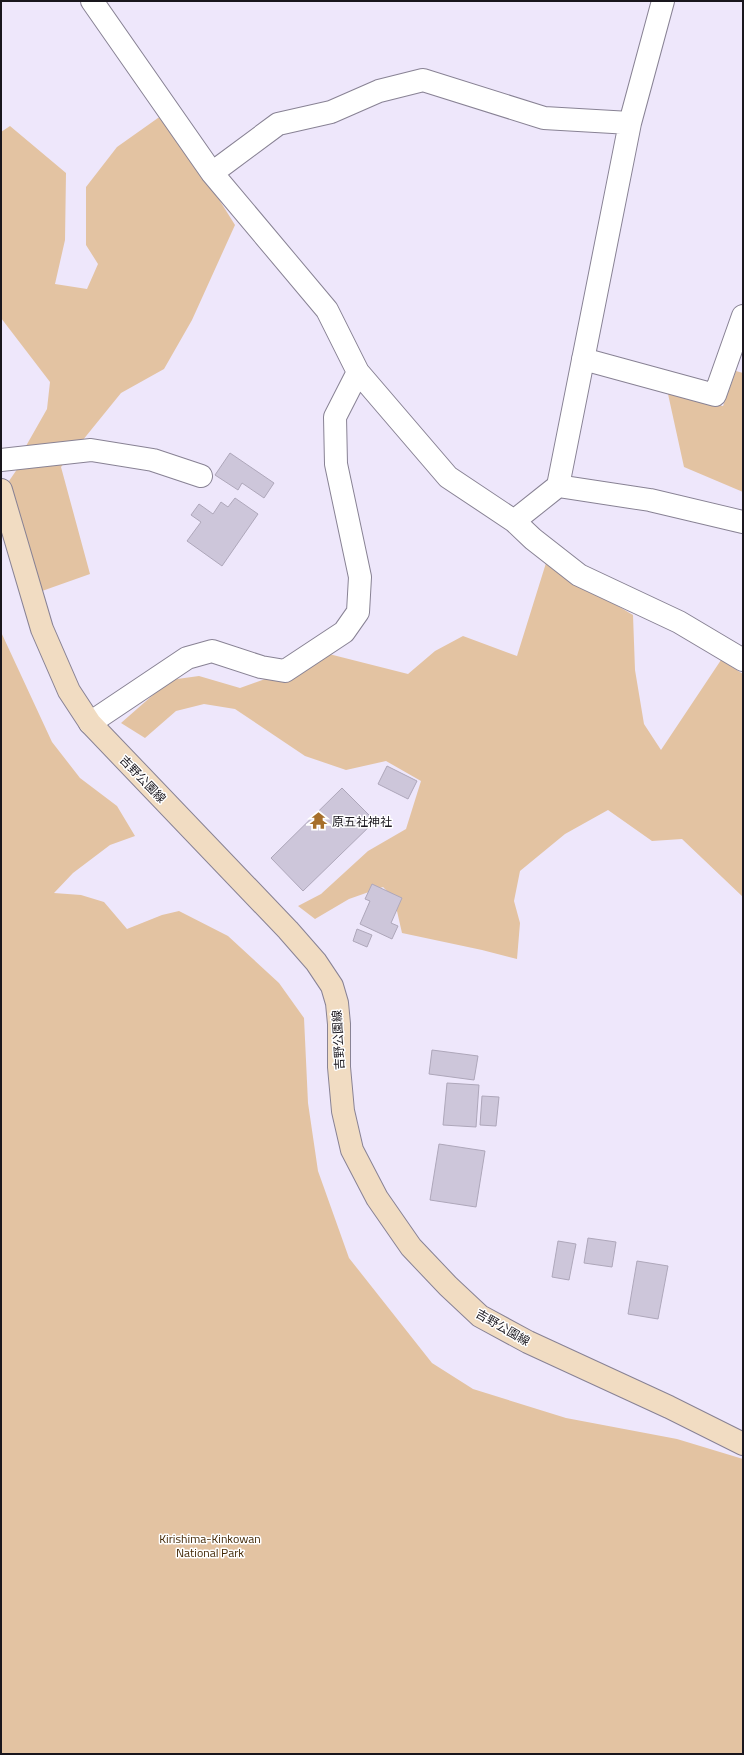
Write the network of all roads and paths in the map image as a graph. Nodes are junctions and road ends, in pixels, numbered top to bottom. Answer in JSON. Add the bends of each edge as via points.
{"nodes":[{"id":1,"x":92,"y":1,"type":"edge"},
{"id":2,"x":663,"y":1,"type":"edge"},
{"id":3,"x":630,"y":123,"type":"junction"},
{"id":4,"x":212,"y":173,"type":"junction"},
{"id":5,"x":743,"y":316,"type":"edge"},
{"id":6,"x":583,"y":359,"type":"junction"},
{"id":7,"x":358,"y":372,"type":"junction"},
{"id":8,"x":1,"y":460,"type":"edge"},
{"id":9,"x":201,"y":476,"type":"dead end"},
{"id":10,"x":558,"y":486,"type":"junction"},
{"id":11,"x":1,"y":490,"type":"edge"},
{"id":12,"x":514,"y":521,"type":"junction"},
{"id":13,"x":743,"y":522,"type":"edge"},
{"id":14,"x":743,"y":660,"type":"edge"},
{"id":15,"x":90,"y":723,"type":"junction"},
{"id":16,"x":743,"y":1444,"type":"edge"}],
"edges":[{"from":1,"to":4,"type":"street"},
{"from":2,"to":3,"type":"street"},
{"from":3,"to":4,"type":"street","via":[[544,118],[423,80],[379,91],[331,112],[278,124]]},
{"from":3,"to":6,"type":"street"},
{"from":4,"to":7,"type":"street","via":[[327,310]]},
{"from":5,"to":6,"type":"street","via":[[715,395]]},
{"from":6,"to":10,"type":"street"},
{"from":7,"to":12,"type":"street","via":[[448,477]]},
{"from":7,"to":15,"type":"street","via":[[335,417],[336,464],[360,577],[358,612],[344,632],[285,671],[261,667],[212,651],[187,658]]},
{"from":8,"to":9,"type":"street","via":[[91,450],[153,460]]},
{"from":10,"to":12,"type":"street"},
{"from":10,"to":13,"type":"street","via":[[650,500]]},
{"from":11,"to":15,"type":"main road","name":"吉野公園線","via":[[42,629],[69,691]]},
{"from":12,"to":14,"type":"street","via":[[579,575],[679,622]]},
{"from":15,"to":16,"type":"main road","name":"吉野公園線","via":[[288,930],[316,962],[332,986],[339,1024],[343,1111],[352,1150],[377,1198],[411,1247],[480,1316],[528,1342]]}]}
